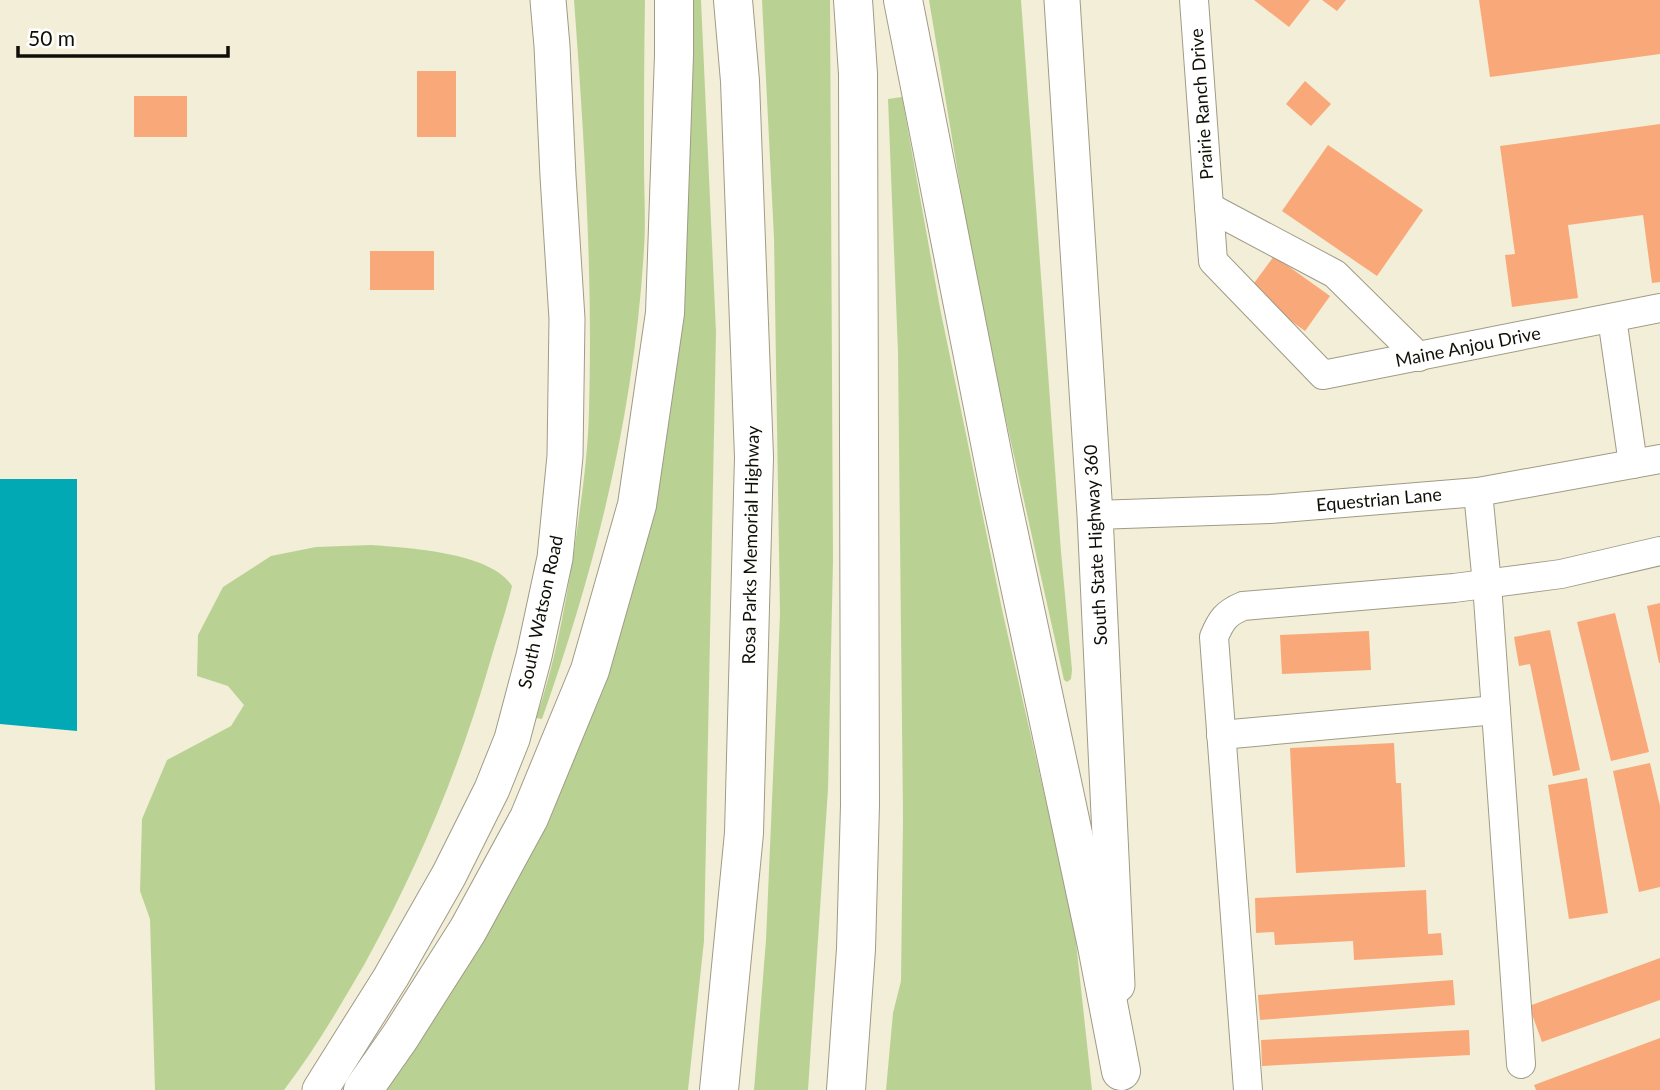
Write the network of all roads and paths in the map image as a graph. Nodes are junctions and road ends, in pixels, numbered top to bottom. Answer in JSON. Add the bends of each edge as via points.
{"nodes":[{"id":1,"x":548,"y":0,"type":"edge"},
{"id":2,"x":674,"y":0,"type":"edge"},
{"id":3,"x":733,"y":0,"type":"edge"},
{"id":4,"x":853,"y":0,"type":"edge"},
{"id":5,"x":903,"y":0,"type":"edge"},
{"id":6,"x":1062,"y":0,"type":"edge"},
{"id":7,"x":1194,"y":0,"type":"edge"},
{"id":8,"x":1209,"y":207,"type":"junction"},
{"id":9,"x":1660,"y":308,"type":"edge"},
{"id":10,"x":1612,"y":318,"type":"junction"},
{"id":11,"x":1419,"y":357,"type":"junction"},
{"id":12,"x":1323,"y":375,"type":"joint"},
{"id":13,"x":1647,"y":462,"type":"edge"},
{"id":14,"x":1478,"y":492,"type":"junction"},
{"id":15,"x":1095,"y":515,"type":"junction"},
{"id":16,"x":1660,"y":551,"type":"edge"},
{"id":17,"x":1487,"y":584,"type":"junction"},
{"id":18,"x":1496,"y":710,"type":"junction"},
{"id":19,"x":1221,"y":735,"type":"junction"},
{"id":20,"x":1521,"y":1064,"type":"dead end"},
{"id":21,"x":1122,"y":1080,"type":"edge"},
{"id":22,"x":320,"y":1090,"type":"edge"},
{"id":23,"x":363,"y":1090,"type":"edge"},
{"id":24,"x":719,"y":1090,"type":"edge"},
{"id":25,"x":846,"y":1090,"type":"edge"},
{"id":26,"x":1248,"y":1090,"type":"edge"}],
"edges":[{"from":1,"to":22,"type":"main road","name":"South Watson Road","via":[[567,319],[565,456],[555,558],[512,739],[492,789],[391,977]]},
{"from":2,"to":23,"type":"highway","via":[[665,313],[638,505],[590,670],[529,818],[468,930]]},
{"from":3,"to":24,"type":"highway","name":"Rosa Parks Memorial Highway","via":[[754,457],[744,834]]},
{"from":4,"to":25,"type":"highway","via":[[858,74],[860,805]]},
{"from":5,"to":21,"type":"highway"},
{"from":6,"to":15,"type":"main road","name":"South State Highway 360"},
{"from":7,"to":8,"type":"street","name":"Prairie Ranch Drive"},
{"from":8,"to":11,"type":"street","via":[[1335,274]]},
{"from":8,"to":12,"type":"street","name":"Prairie Ranch Drive","via":[[1213,261]]},
{"from":9,"to":10,"type":"street","name":"Maine Anjou Drive"},
{"from":10,"to":11,"type":"street","name":"Maine Anjou Drive"},
{"from":10,"to":13,"type":"street"},
{"from":11,"to":12,"type":"street","name":"Maine Anjou Drive"},
{"from":13,"to":14,"type":"street","name":"Equestrian Lane"},
{"from":14,"to":15,"type":"street","name":"Equestrian Lane","via":[[1270,509]]},
{"from":14,"to":17,"type":"street"},
{"from":15,"to":21,"type":"main road","name":"South State Highway 360"},
{"from":16,"to":17,"type":"street","via":[[1561,574]]},
{"from":17,"to":18,"type":"street"},
{"from":17,"to":19,"type":"street","via":[[1243,606],[1227,612],[1214,637]]},
{"from":18,"to":19,"type":"street"},
{"from":18,"to":20,"type":"street"},
{"from":19,"to":26,"type":"street"}]}
